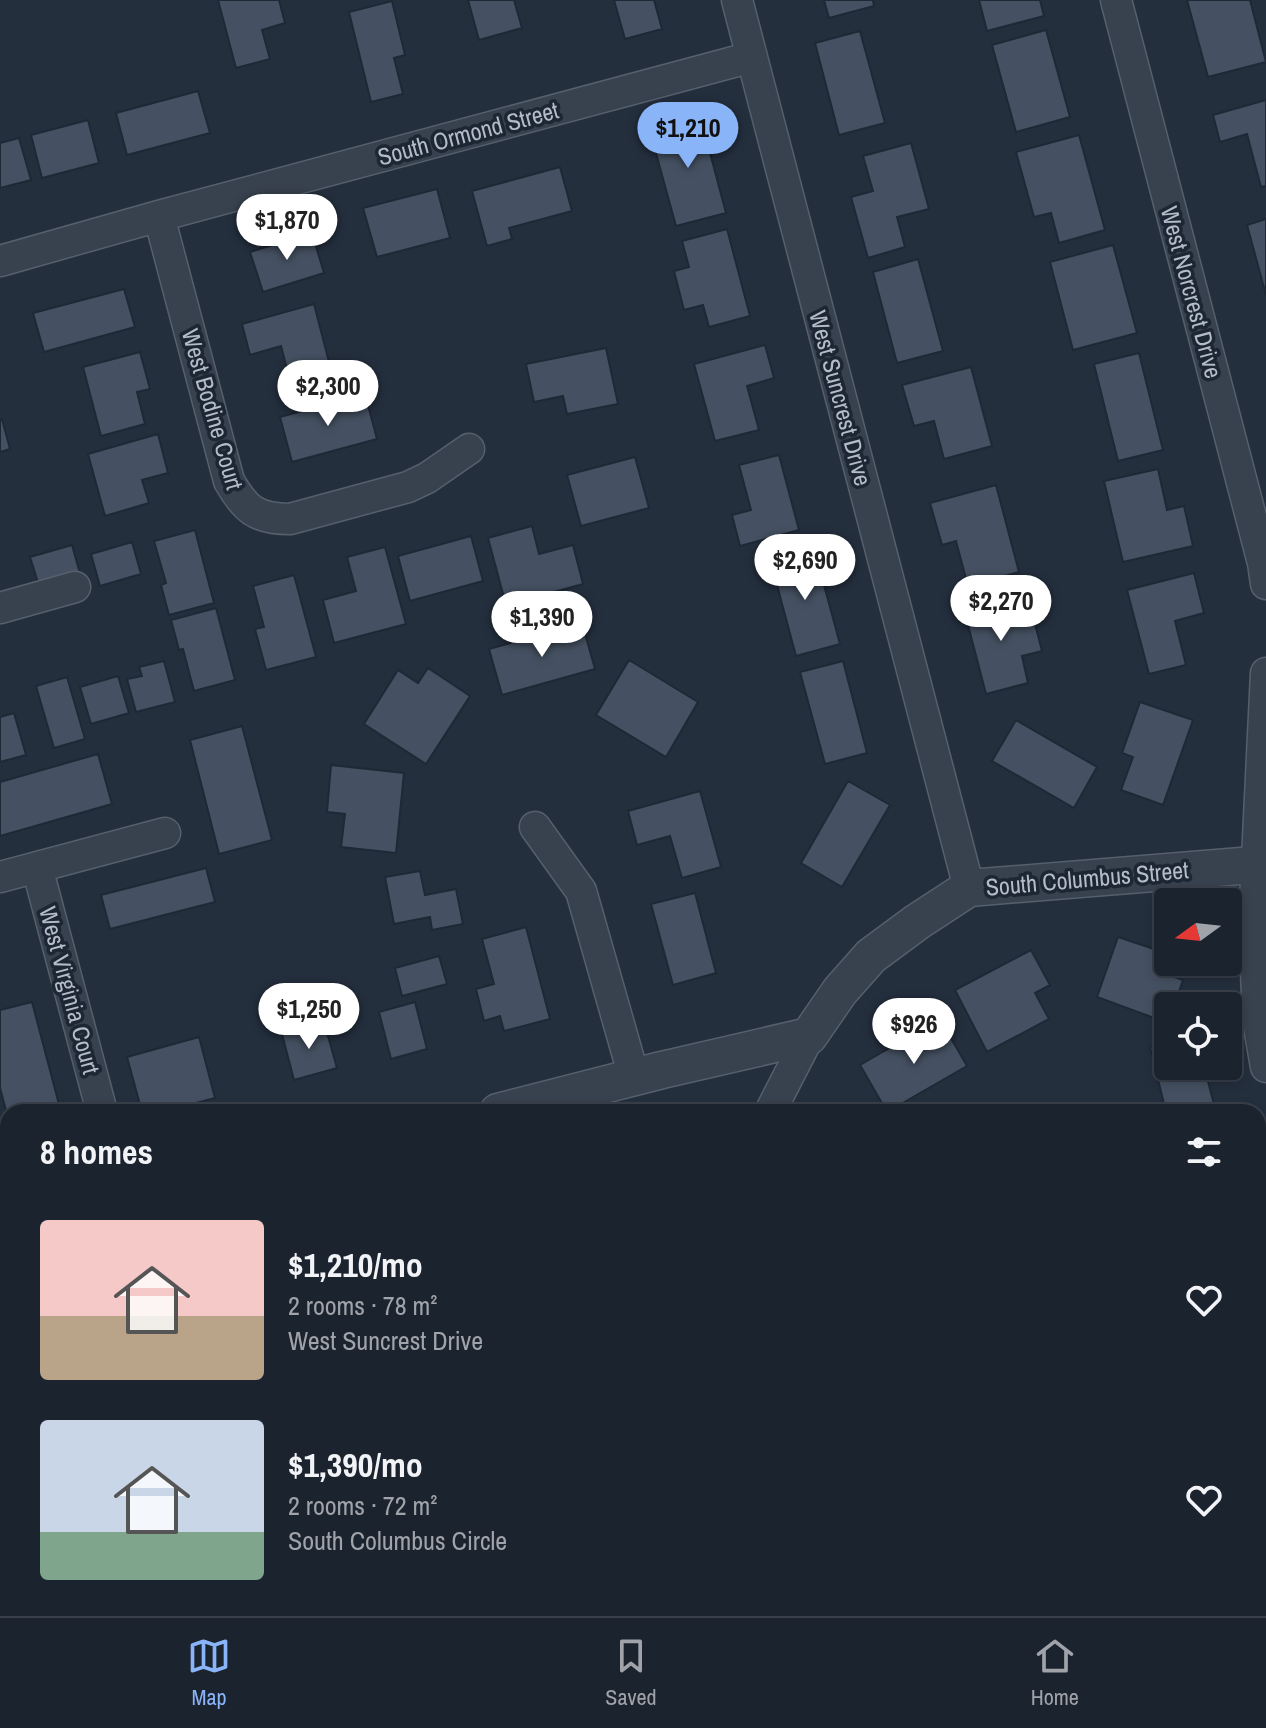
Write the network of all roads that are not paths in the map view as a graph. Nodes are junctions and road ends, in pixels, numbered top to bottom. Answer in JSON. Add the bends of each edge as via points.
{"nodes":[{"id":1,"x":737,"y":0,"type":"edge"},
{"id":2,"x":1116,"y":0,"type":"edge"},
{"id":3,"x":752,"y":57,"type":"junction"},
{"id":4,"x":159,"y":216,"type":"junction"},
{"id":5,"x":0,"y":261,"type":"edge"},
{"id":6,"x":469,"y":449,"type":"dead end"},
{"id":7,"x":1266,"y":584,"type":"edge"},
{"id":8,"x":75,"y":587,"type":"dead end"},
{"id":9,"x":0,"y":608,"type":"edge"},
{"id":10,"x":1266,"y":673,"type":"edge"},
{"id":11,"x":535,"y":827,"type":"dead end"},
{"id":12,"x":165,"y":833,"type":"dead end"},
{"id":13,"x":1262,"y":864,"type":"edge"},
{"id":14,"x":37,"y":867,"type":"junction"},
{"id":15,"x":0,"y":877,"type":"edge"},
{"id":16,"x":969,"y":888,"type":"junction"},
{"id":17,"x":809,"y":1036,"type":"junction"},
{"id":18,"x":1266,"y":1067,"type":"edge"},
{"id":19,"x":634,"y":1077,"type":"junction"},
{"id":20,"x":100,"y":1104,"type":"edge"},
{"id":21,"x":529,"y":1104,"type":"edge"},
{"id":22,"x":774,"y":1104,"type":"edge"}],
"edges":[{"from":1,"to":3,"type":"street","name":"West Suncrest Drive"},
{"from":2,"to":7,"type":"street","name":"West Norcrest Drive"},
{"from":3,"to":4,"type":"street","name":"South Ormond Street"},
{"from":3,"to":16,"type":"street","name":"West Suncrest Drive"},
{"from":4,"to":5,"type":"street","name":"South Ormond Street"},
{"from":4,"to":6,"type":"street","name":"West Bodine Court","via":[[229,481],[239,500],[254,512],[290,519],[408,487]]},
{"from":8,"to":9,"type":"street"},
{"from":10,"to":13,"type":"street"},
{"from":11,"to":19,"type":"street","via":[[581,891]]},
{"from":12,"to":14,"type":"street"},
{"from":13,"to":16,"type":"street","name":"South Columbus Street"},
{"from":13,"to":18,"type":"street","via":[[1254,921],[1258,1021]]},
{"from":14,"to":15,"type":"street"},
{"from":14,"to":20,"type":"street","name":"West Virginia Court"},
{"from":16,"to":17,"type":"street","name":"South Columbus Street","via":[[871,956]]},
{"from":17,"to":19,"type":"street"},
{"from":17,"to":22,"type":"street"},
{"from":19,"to":21,"type":"street"}]}
